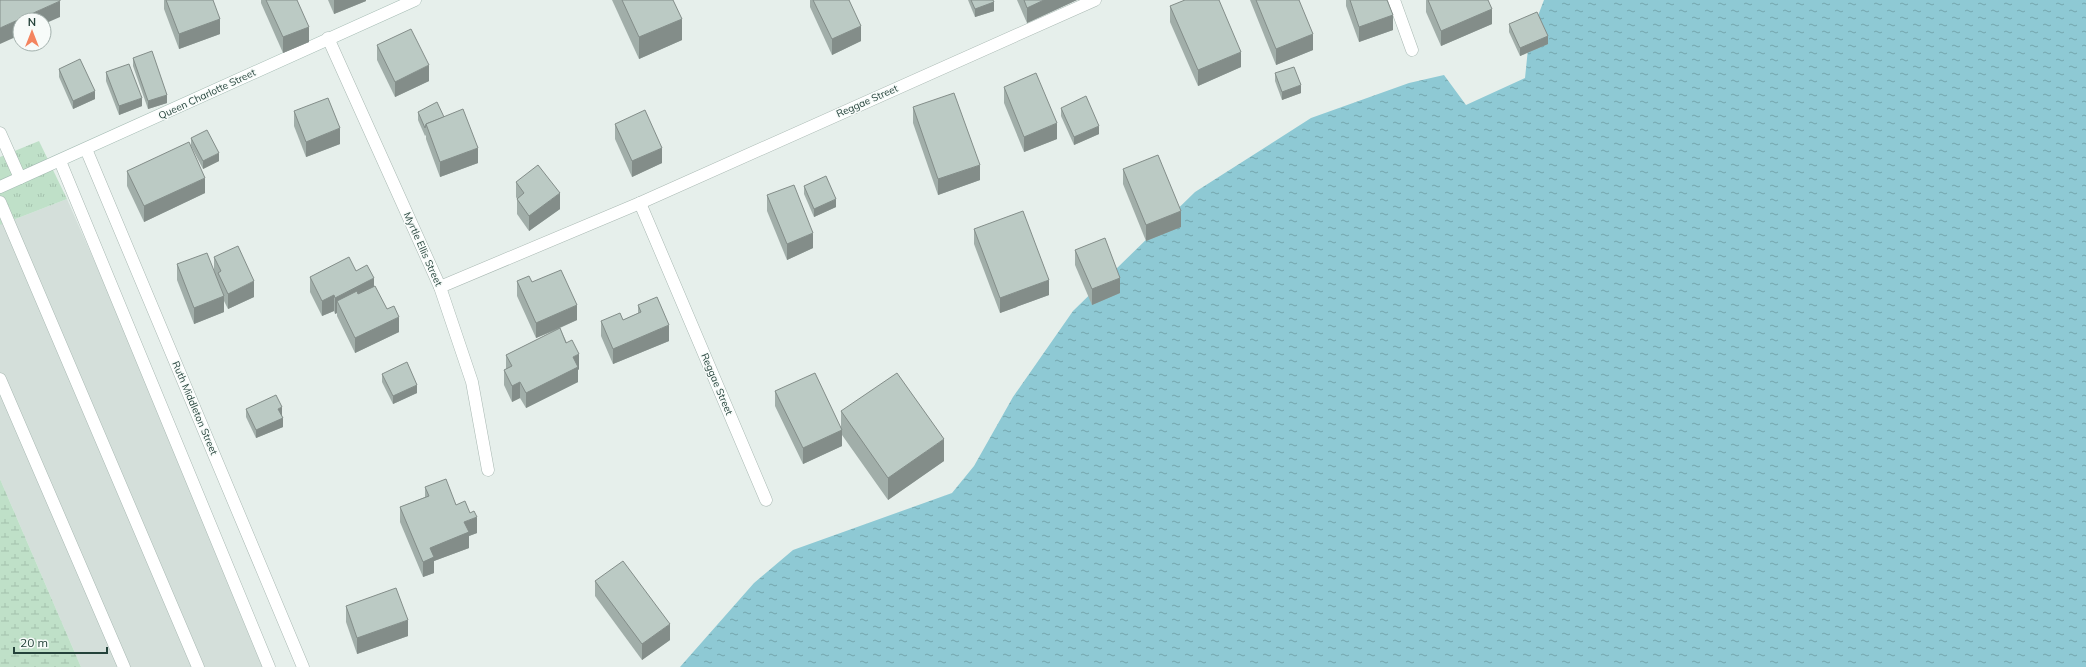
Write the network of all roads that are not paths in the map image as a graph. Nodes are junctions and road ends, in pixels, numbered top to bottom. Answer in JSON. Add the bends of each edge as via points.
{"nodes":[{"id":1,"x":415,"y":0,"type":"edge"},
{"id":2,"x":1095,"y":0,"type":"edge"},
{"id":3,"x":1394,"y":0,"type":"edge"},
{"id":4,"x":328,"y":38,"type":"junction"},
{"id":5,"x":1412,"y":50,"type":"dead end"},
{"id":6,"x":0,"y":133,"type":"edge"},
{"id":7,"x":86,"y":149,"type":"junction"},
{"id":8,"x":60,"y":161,"type":"junction"},
{"id":9,"x":20,"y":178,"type":"junction"},
{"id":10,"x":0,"y":187,"type":"edge"},
{"id":11,"x":0,"y":202,"type":"edge"},
{"id":12,"x":640,"y":203,"type":"junction"},
{"id":13,"x":440,"y":287,"type":"junction"},
{"id":14,"x":0,"y":379,"type":"edge"},
{"id":15,"x":488,"y":470,"type":"dead end"},
{"id":16,"x":766,"y":500,"type":"dead end"},
{"id":17,"x":124,"y":667,"type":"edge"},
{"id":18,"x":198,"y":667,"type":"edge"},
{"id":19,"x":269,"y":667,"type":"edge"},
{"id":20,"x":303,"y":667,"type":"edge"}],
"edges":[{"from":1,"to":4,"type":"street","name":"Queen Charlotte Street"},
{"from":2,"to":12,"type":"street","name":"Reggae Street"},
{"from":3,"to":5,"type":"street"},
{"from":4,"to":7,"type":"street","name":"Queen Charlotte Street"},
{"from":4,"to":13,"type":"street","name":"Myrtle Ellis Street"},
{"from":6,"to":9,"type":"street"},
{"from":7,"to":8,"type":"street","name":"Queen Charlotte Street"},
{"from":7,"to":20,"type":"street","name":"Ruth Middleton Street"},
{"from":8,"to":9,"type":"street","name":"Queen Charlotte Street"},
{"from":8,"to":19,"type":"street"},
{"from":9,"to":10,"type":"street","name":"Queen Charlotte Street"},
{"from":11,"to":18,"type":"street"},
{"from":12,"to":13,"type":"street","name":"Reggae Street"},
{"from":12,"to":16,"type":"street","name":"Reggae Street"},
{"from":13,"to":15,"type":"street","name":"Myrtle Ellis Street","via":[[472,382]]},
{"from":14,"to":17,"type":"street"}]}
